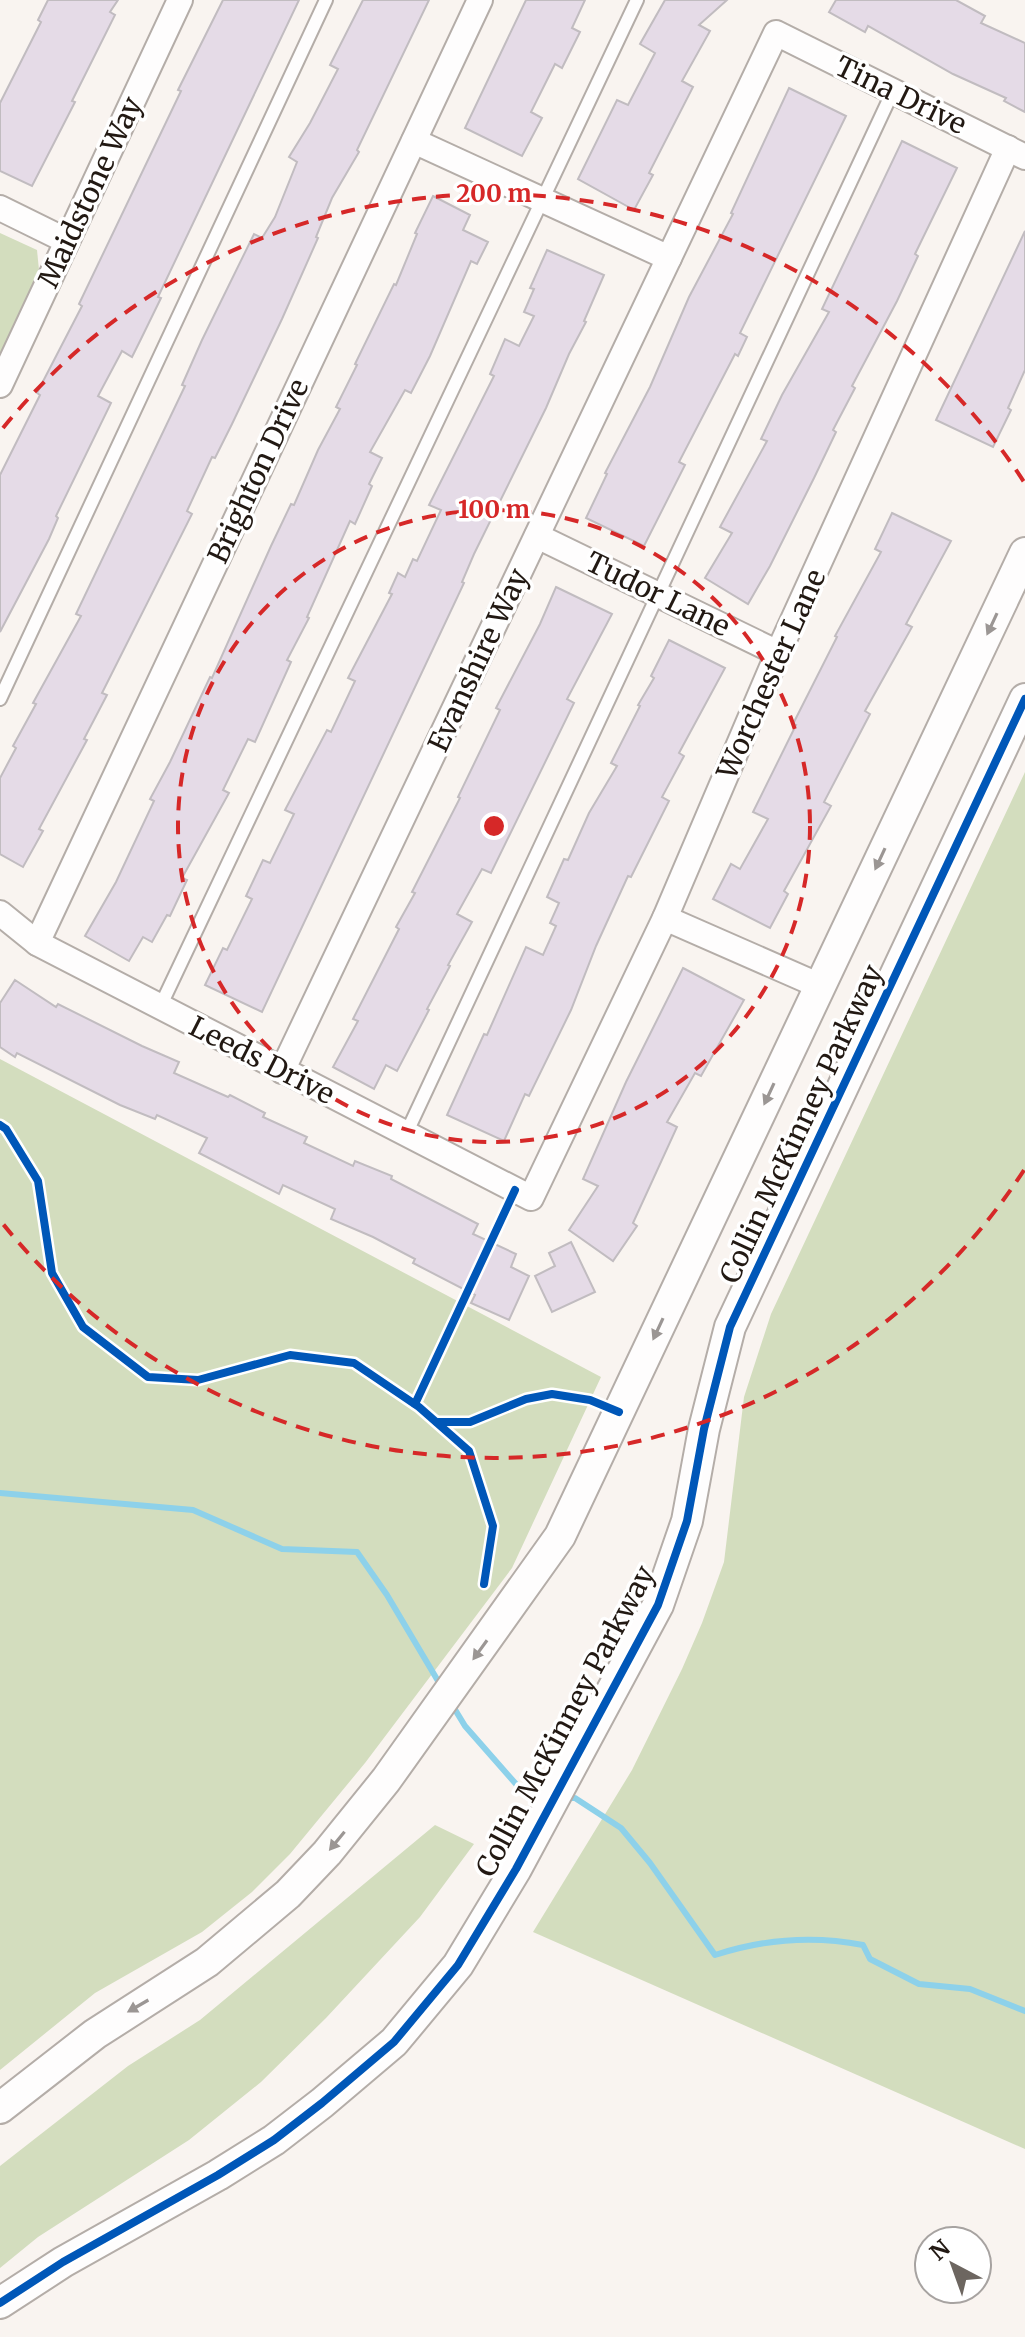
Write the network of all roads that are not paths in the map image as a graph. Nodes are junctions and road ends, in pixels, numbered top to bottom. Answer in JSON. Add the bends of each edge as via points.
{"nodes":[{"id":1,"x":180,"y":0,"type":"edge"},
{"id":2,"x":326,"y":0,"type":"edge"},
{"id":3,"x":480,"y":0,"type":"edge"},
{"id":4,"x":637,"y":0,"type":"edge"},
{"id":5,"x":776,"y":33,"type":"joint"},
{"id":6,"x":893,"y":91,"type":"junction"},
{"id":7,"x":414,"y":141,"type":"junction"},
{"id":8,"x":1017,"y":152,"type":"edge"},
{"id":9,"x":541,"y":200,"type":"junction"},
{"id":10,"x":0,"y":208,"type":"edge"},
{"id":11,"x":67,"y":241,"type":"junction"},
{"id":12,"x":669,"y":258,"type":"junction"},
{"id":13,"x":0,"y":385,"type":"edge"},
{"id":14,"x":537,"y":536,"type":"junction"},
{"id":15,"x":1025,"y":553,"type":"edge"},
{"id":16,"x":659,"y":595,"type":"junction"},
{"id":17,"x":778,"y":653,"type":"junction"},
{"id":18,"x":0,"y":699,"type":"edge"},
{"id":19,"x":1025,"y":699,"type":"edge"},
{"id":20,"x":0,"y":913,"type":"edge"},
{"id":21,"x":665,"y":918,"type":"junction"},
{"id":22,"x":37,"y":943,"type":"junction"},
{"id":23,"x":820,"y":986,"type":"junction"},
{"id":24,"x":160,"y":1007,"type":"junction"},
{"id":25,"x":282,"y":1071,"type":"junction"},
{"id":26,"x":406,"y":1134,"type":"junction"},
{"id":27,"x":531,"y":1198,"type":"joint"},
{"id":28,"x":0,"y":2108,"type":"edge"},
{"id":29,"x":0,"y":2303,"type":"edge"}],
"edges":[{"from":1,"to":11,"type":"street","name":"Maidstone Way"},
{"from":2,"to":18,"type":"lane"},
{"from":3,"to":7,"type":"street","name":"Brighton Drive"},
{"from":4,"to":9,"type":"lane"},
{"from":5,"to":6,"type":"street","name":"Tina Drive"},
{"from":5,"to":12,"type":"street","name":"Evanshire Way"},
{"from":6,"to":8,"type":"street","name":"Tina Drive"},
{"from":6,"to":16,"type":"lane"},
{"from":7,"to":9,"type":"street"},
{"from":7,"to":22,"type":"street","name":"Brighton Drive"},
{"from":8,"to":17,"type":"street","name":"Worchester Lane"},
{"from":9,"to":12,"type":"street"},
{"from":9,"to":24,"type":"lane"},
{"from":10,"to":11,"type":"street"},
{"from":11,"to":13,"type":"street","name":"Maidstone Way"},
{"from":12,"to":14,"type":"street","name":"Evanshire Way"},
{"from":14,"to":16,"type":"street","name":"Tudor Lane"},
{"from":14,"to":25,"type":"street","name":"Evanshire Way"},
{"from":15,"to":23,"type":"street","name":"Collin McKinney Parkway","one_way":true},
{"from":16,"to":17,"type":"street","name":"Tudor Lane"},
{"from":16,"to":26,"type":"lane"},
{"from":17,"to":21,"type":"street","name":"Worchester Lane"},
{"from":19,"to":29,"type":"street","name":"Collin McKinney Parkway","via":[[730,1327],[687,1521],[658,1605],[516,1869],[458,1965],[394,2042],[274,2140]]},
{"from":20,"to":22,"type":"street","name":"Leeds Drive"},
{"from":21,"to":23,"type":"street"},
{"from":21,"to":27,"type":"street","name":"Worchester Lane"},
{"from":22,"to":24,"type":"street","name":"Leeds Drive"},
{"from":23,"to":28,"type":"street","name":"Collin McKinney Parkway","one_way":true,"via":[[560,1536],[386,1780],[288,1894],[207,1962],[95,2034]]},
{"from":24,"to":25,"type":"street","name":"Leeds Drive"},
{"from":25,"to":26,"type":"street","name":"Leeds Drive"},
{"from":26,"to":27,"type":"street","name":"Leeds Drive"}]}
